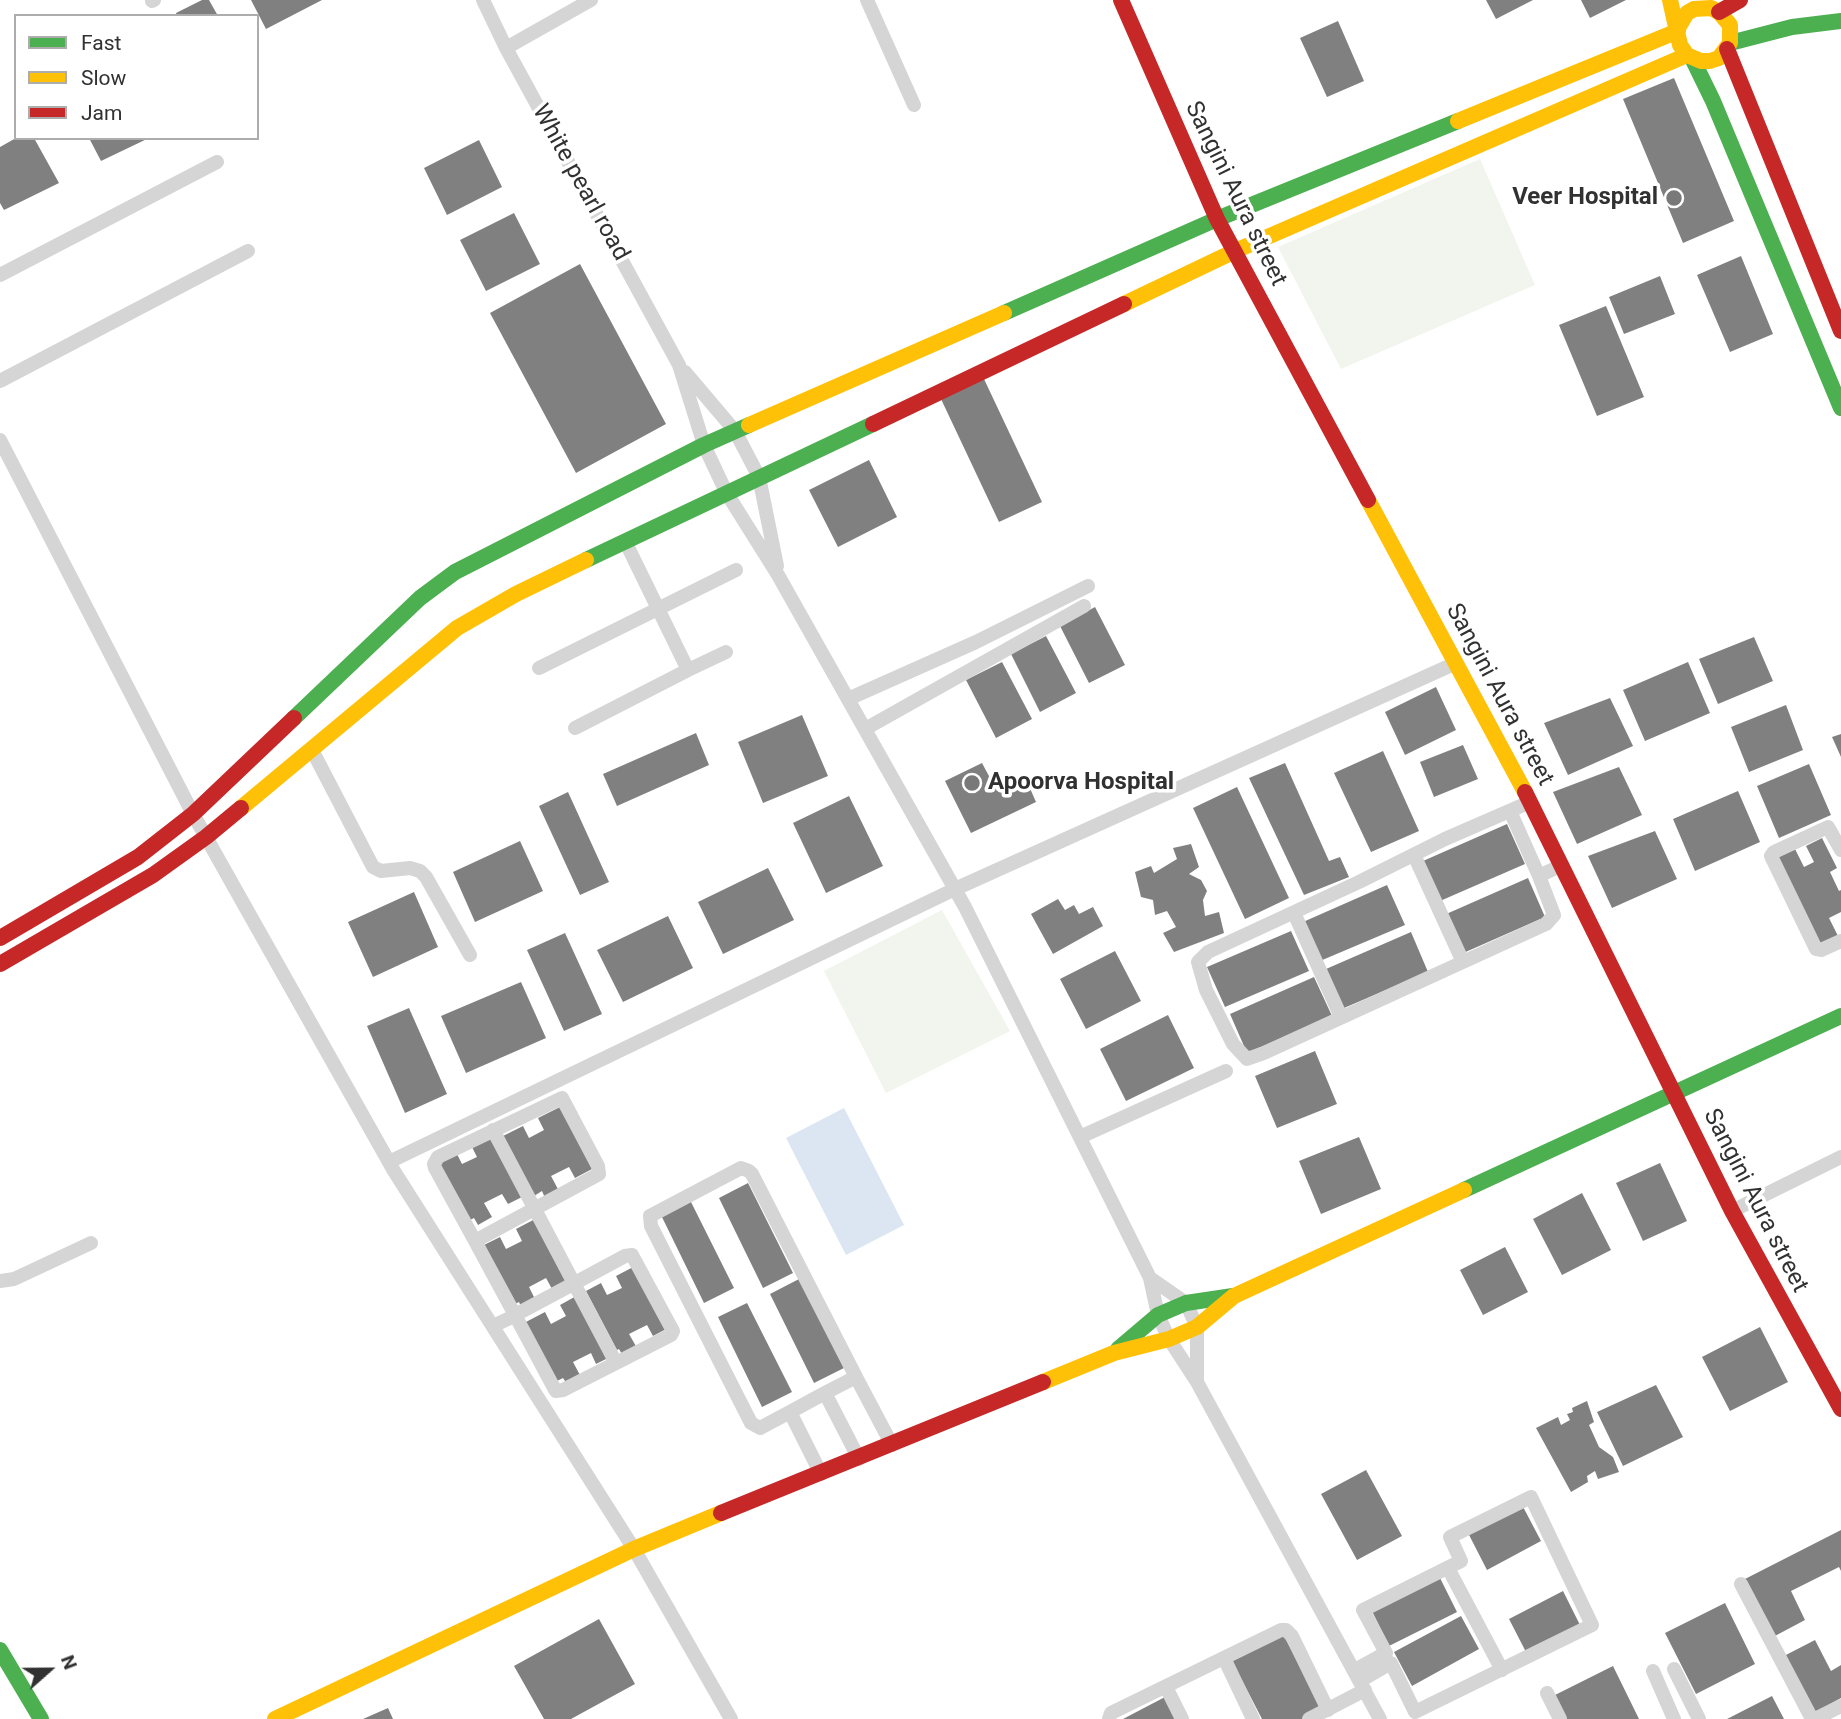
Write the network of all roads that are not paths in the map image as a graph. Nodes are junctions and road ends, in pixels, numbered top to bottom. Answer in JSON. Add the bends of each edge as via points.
{"nodes":[{"id":1,"x":483,"y":0,"type":"edge"},
{"id":2,"x":591,"y":0,"type":"edge"},
{"id":3,"x":867,"y":0,"type":"edge"},
{"id":4,"x":1121,"y":0,"type":"edge"},
{"id":5,"x":1671,"y":0,"type":"edge"},
{"id":6,"x":1740,"y":0,"type":"edge"},
{"id":7,"x":1713,"y":7,"type":"edge"},
{"id":8,"x":1841,"y":21,"type":"edge"},
{"id":9,"x":1678,"y":30,"type":"junction"},
{"id":10,"x":1729,"y":46,"type":"junction"},
{"id":11,"x":506,"y":48,"type":"junction"},
{"id":12,"x":1689,"y":57,"type":"junction"},
{"id":13,"x":914,"y":105,"type":"dead end"},
{"id":14,"x":217,"y":162,"type":"dead end"},
{"id":15,"x":1217,"y":219,"type":"junction"},
{"id":16,"x":248,"y":251,"type":"dead end"},
{"id":17,"x":1235,"y":251,"type":"junction"},
{"id":18,"x":0,"y":275,"type":"edge"},
{"id":19,"x":1841,"y":331,"type":"edge"},
{"id":20,"x":679,"y":365,"type":"junction"},
{"id":21,"x":0,"y":381,"type":"edge"},
{"id":22,"x":1841,"y":408,"type":"edge"},
{"id":23,"x":735,"y":431,"type":"junction"},
{"id":24,"x":0,"y":440,"type":"edge"},
{"id":25,"x":704,"y":445,"type":"junction"},
{"id":26,"x":759,"y":477,"type":"junction"},
{"id":27,"x":726,"y":492,"type":"junction"},
{"id":28,"x":625,"y":541,"type":"junction"},
{"id":29,"x":736,"y":570,"type":"dead end"},
{"id":30,"x":779,"y":575,"type":"junction"},
{"id":31,"x":1088,"y":586,"type":"dead end"},
{"id":32,"x":1084,"y":606,"type":"dead end"},
{"id":33,"x":658,"y":608,"type":"junction"},
{"id":34,"x":726,"y":652,"type":"dead end"},
{"id":35,"x":1456,"y":663,"type":"junction"},
{"id":36,"x":539,"y":668,"type":"dead end"},
{"id":37,"x":688,"y":670,"type":"junction"},
{"id":38,"x":849,"y":699,"type":"junction"},
{"id":39,"x":575,"y":728,"type":"dead end"},
{"id":40,"x":865,"y":729,"type":"junction"},
{"id":41,"x":312,"y":750,"type":"junction"},
{"id":42,"x":1530,"y":802,"type":"junction"},
{"id":43,"x":1510,"y":811,"type":"junction"},
{"id":44,"x":193,"y":814,"type":"junction"},
{"id":45,"x":206,"y":837,"type":"junction"},
{"id":46,"x":1841,"y":850,"type":"edge"},
{"id":47,"x":1413,"y":855,"type":"junction"},
{"id":48,"x":1562,"y":866,"type":"junction"},
{"id":49,"x":1539,"y":876,"type":"junction"},
{"id":50,"x":956,"y":889,"type":"junction"},
{"id":51,"x":1294,"y":913,"type":"junction"},
{"id":52,"x":0,"y":938,"type":"edge"},
{"id":53,"x":1841,"y":940,"type":"edge"},
{"id":54,"x":470,"y":956,"type":"dead end"},
{"id":55,"x":1463,"y":962,"type":"junction"},
{"id":56,"x":0,"y":964,"type":"edge"},
{"id":57,"x":1841,"y":1016,"type":"edge"},
{"id":58,"x":1341,"y":1017,"type":"junction"},
{"id":59,"x":1226,"y":1071,"type":"dead end"},
{"id":60,"x":1675,"y":1093,"type":"junction"},
{"id":61,"x":493,"y":1130,"type":"junction"},
{"id":62,"x":1080,"y":1137,"type":"junction"},
{"id":63,"x":1841,"y":1157,"type":"edge"},
{"id":64,"x":389,"y":1163,"type":"junction"},
{"id":65,"x":535,"y":1210,"type":"junction"},
{"id":66,"x":1732,"y":1211,"type":"junction"},
{"id":67,"x":475,"y":1241,"type":"junction"},
{"id":68,"x":91,"y":1243,"type":"dead end"},
{"id":69,"x":1150,"y":1278,"type":"junction"},
{"id":70,"x":0,"y":1281,"type":"edge"},
{"id":71,"x":573,"y":1284,"type":"junction"},
{"id":72,"x":1234,"y":1296,"type":"junction"},
{"id":73,"x":1186,"y":1303,"type":"junction"},
{"id":74,"x":515,"y":1315,"type":"junction"},
{"id":75,"x":1158,"y":1315,"type":"junction"},
{"id":76,"x":493,"y":1326,"type":"junction"},
{"id":77,"x":1197,"y":1327,"type":"junction"},
{"id":78,"x":1170,"y":1339,"type":"junction"},
{"id":79,"x":1114,"y":1353,"type":"junction"},
{"id":80,"x":616,"y":1363,"type":"junction"},
{"id":81,"x":856,"y":1377,"type":"junction"},
{"id":82,"x":1197,"y":1382,"type":"junction"},
{"id":83,"x":825,"y":1393,"type":"junction"},
{"id":84,"x":1841,"y":1409,"type":"edge"},
{"id":85,"x":790,"y":1412,"type":"junction"},
{"id":86,"x":892,"y":1445,"type":"junction"},
{"id":87,"x":859,"y":1459,"type":"junction"},
{"id":88,"x":821,"y":1474,"type":"junction"},
{"id":89,"x":634,"y":1549,"type":"junction"},
{"id":90,"x":1448,"y":1568,"type":"junction"},
{"id":91,"x":1741,"y":1584,"type":"dead end"},
{"id":92,"x":0,"y":1650,"type":"edge"},
{"id":93,"x":1224,"y":1658,"type":"junction"},
{"id":94,"x":1375,"y":1665,"type":"junction"},
{"id":95,"x":1674,"y":1669,"type":"dead end"},
{"id":96,"x":1502,"y":1670,"type":"junction"},
{"id":97,"x":1653,"y":1671,"type":"dead end"},
{"id":98,"x":1360,"y":1681,"type":"junction"},
{"id":99,"x":1166,"y":1687,"type":"junction"},
{"id":100,"x":1547,"y":1693,"type":"dead end"},
{"id":101,"x":1841,"y":1706,"type":"edge"},
{"id":102,"x":1328,"y":1710,"type":"junction"},
{"id":103,"x":41,"y":1719,"type":"edge"},
{"id":104,"x":275,"y":1719,"type":"edge"},
{"id":105,"x":731,"y":1719,"type":"edge"},
{"id":106,"x":1109,"y":1719,"type":"edge"},
{"id":107,"x":1182,"y":1719,"type":"edge"},
{"id":108,"x":1253,"y":1719,"type":"edge"},
{"id":109,"x":1309,"y":1719,"type":"edge"},
{"id":110,"x":1380,"y":1719,"type":"edge"},
{"id":111,"x":1560,"y":1719,"type":"edge"},
{"id":112,"x":1674,"y":1719,"type":"edge"},
{"id":113,"x":1699,"y":1719,"type":"edge"},
{"id":114,"x":1813,"y":1719,"type":"edge"}],
"edges":[{"from":1,"to":11,"type":"street","name":"White pearl road"},
{"from":2,"to":11,"type":"street"},
{"from":3,"to":13,"type":"street"},
{"from":4,"to":15,"type":"street","name":"Sangini Aura street"},
{"from":5,"to":9,"type":"street"},
{"from":6,"to":7,"type":"street"},
{"from":7,"to":9,"type":"street","via":[[1694,9]]},
{"from":7,"to":10,"type":"street","via":[[1730,25]]},
{"from":8,"to":10,"type":"street","via":[[1792,27]]},
{"from":9,"to":12,"type":"street","via":[[1680,45]]},
{"from":9,"to":15,"type":"street"},
{"from":10,"to":12,"type":"street","via":[[1710,61]]},
{"from":10,"to":19,"type":"street"},
{"from":11,"to":20,"type":"street","name":"White pearl road"},
{"from":12,"to":17,"type":"street"},
{"from":12,"to":22,"type":"street","via":[[1713,101]]},
{"from":14,"to":18,"type":"street"},
{"from":15,"to":17,"type":"street","name":"Sangini Aura street"},
{"from":15,"to":23,"type":"street"},
{"from":16,"to":21,"type":"street"},
{"from":17,"to":26,"type":"street"},
{"from":17,"to":35,"type":"street","name":"Sangini Aura street"},
{"from":20,"to":23,"type":"street"},
{"from":20,"to":25,"type":"street"},
{"from":23,"to":25,"type":"street"},
{"from":23,"to":26,"type":"street"},
{"from":24,"to":44,"type":"street"},
{"from":25,"to":27,"type":"street"},
{"from":25,"to":44,"type":"street","via":[[455,572],[420,598]]},
{"from":26,"to":27,"type":"street"},
{"from":26,"to":30,"type":"street"},
{"from":27,"to":28,"type":"street"},
{"from":27,"to":30,"type":"street"},
{"from":28,"to":33,"type":"street"},
{"from":28,"to":41,"type":"street","via":[[457,628]]},
{"from":29,"to":33,"type":"street"},
{"from":30,"to":38,"type":"street"},
{"from":31,"to":38,"type":"street"},
{"from":32,"to":40,"type":"street"},
{"from":33,"to":36,"type":"street"},
{"from":33,"to":37,"type":"street"},
{"from":34,"to":37,"type":"street"},
{"from":35,"to":42,"type":"street","name":"Sangini Aura street"},
{"from":35,"to":50,"type":"street"},
{"from":37,"to":39,"type":"street"},
{"from":38,"to":40,"type":"street"},
{"from":40,"to":50,"type":"street"},
{"from":41,"to":45,"type":"street"},
{"from":41,"to":54,"type":"street","via":[[373,867],[420,871]]},
{"from":42,"to":43,"type":"street"},
{"from":42,"to":48,"type":"street","name":"Sangini Aura street"},
{"from":43,"to":47,"type":"street"},
{"from":43,"to":49,"type":"street"},
{"from":44,"to":45,"type":"street"},
{"from":44,"to":52,"type":"street","via":[[138,857]]},
{"from":45,"to":56,"type":"street","via":[[153,875]]},
{"from":45,"to":64,"type":"street"},
{"from":46,"to":53,"type":"street","via":[[1828,827],[1771,856],[1816,949]]},
{"from":47,"to":51,"type":"street"},
{"from":47,"to":55,"type":"street"},
{"from":48,"to":49,"type":"street"},
{"from":48,"to":60,"type":"street","name":"Sangini Aura street"},
{"from":49,"to":55,"type":"street","via":[[1554,915],[1546,925]]},
{"from":50,"to":62,"type":"street"},
{"from":50,"to":64,"type":"street"},
{"from":51,"to":58,"type":"street"},
{"from":51,"to":58,"type":"street","via":[[1208,952],[1198,962],[1206,990],[1233,1044],[1247,1059]]},
{"from":55,"to":58,"type":"street"},
{"from":57,"to":60,"type":"street"},
{"from":59,"to":62,"type":"street"},
{"from":60,"to":66,"type":"street","name":"Sangini Aura street"},
{"from":60,"to":72,"type":"street"},
{"from":61,"to":65,"type":"street"},
{"from":61,"to":65,"type":"street","via":[[560,1097],[598,1166],[597,1177]]},
{"from":61,"to":67,"type":"street","via":[[438,1157],[434,1164]]},
{"from":62,"to":69,"type":"street"},
{"from":63,"to":66,"type":"street"},
{"from":64,"to":76,"type":"street"},
{"from":65,"to":67,"type":"street"},
{"from":65,"to":71,"type":"street"},
{"from":66,"to":84,"type":"street","name":"Sangini Aura street"},
{"from":67,"to":74,"type":"street"},
{"from":68,"to":70,"type":"street","via":[[14,1279]]},
{"from":69,"to":73,"type":"street"},
{"from":69,"to":75,"type":"street"},
{"from":71,"to":74,"type":"street"},
{"from":71,"to":80,"type":"street"},
{"from":71,"to":80,"type":"street","via":[[632,1255],[673,1327],[671,1335]]},
{"from":72,"to":73,"type":"street"},
{"from":72,"to":77,"type":"street"},
{"from":73,"to":75,"type":"street"},
{"from":73,"to":77,"type":"street"},
{"from":74,"to":76,"type":"street"},
{"from":74,"to":80,"type":"street","via":[[556,1391]]},
{"from":75,"to":78,"type":"street"},
{"from":75,"to":79,"type":"street"},
{"from":76,"to":89,"type":"street"},
{"from":77,"to":78,"type":"street"},
{"from":77,"to":82,"type":"street"},
{"from":78,"to":79,"type":"street"},
{"from":78,"to":82,"type":"street"},
{"from":79,"to":86,"type":"street"},
{"from":81,"to":83,"type":"street"},
{"from":81,"to":85,"type":"street","via":[[750,1171],[741,1168],[650,1216],[751,1423],[760,1427]]},
{"from":81,"to":86,"type":"street"},
{"from":82,"to":98,"type":"street"},
{"from":83,"to":85,"type":"street"},
{"from":83,"to":87,"type":"street"},
{"from":85,"to":88,"type":"street"},
{"from":86,"to":87,"type":"street"},
{"from":87,"to":88,"type":"street"},
{"from":88,"to":89,"type":"street"},
{"from":89,"to":104,"type":"street"},
{"from":89,"to":105,"type":"street"},
{"from":90,"to":94,"type":"street","via":[[1363,1610],[1386,1653]]},
{"from":90,"to":96,"type":"street"},
{"from":90,"to":96,"type":"street","via":[[1461,1562],[1450,1537],[1531,1497],[1592,1625]]},
{"from":91,"to":114,"type":"street"},
{"from":92,"to":103,"type":"street"},
{"from":93,"to":99,"type":"street"},
{"from":93,"to":102,"type":"street","via":[[1286,1630]]},
{"from":93,"to":108,"type":"street"},
{"from":94,"to":96,"type":"street","via":[[1391,1663],[1415,1712]]},
{"from":94,"to":98,"type":"street"},
{"from":95,"to":113,"type":"street"},
{"from":97,"to":112,"type":"street"},
{"from":98,"to":102,"type":"street"},
{"from":98,"to":110,"type":"street"},
{"from":99,"to":106,"type":"street","via":[[1111,1713]]},
{"from":99,"to":107,"type":"street"},
{"from":100,"to":111,"type":"street"},
{"from":101,"to":114,"type":"street"},
{"from":102,"to":109,"type":"street"}]}
